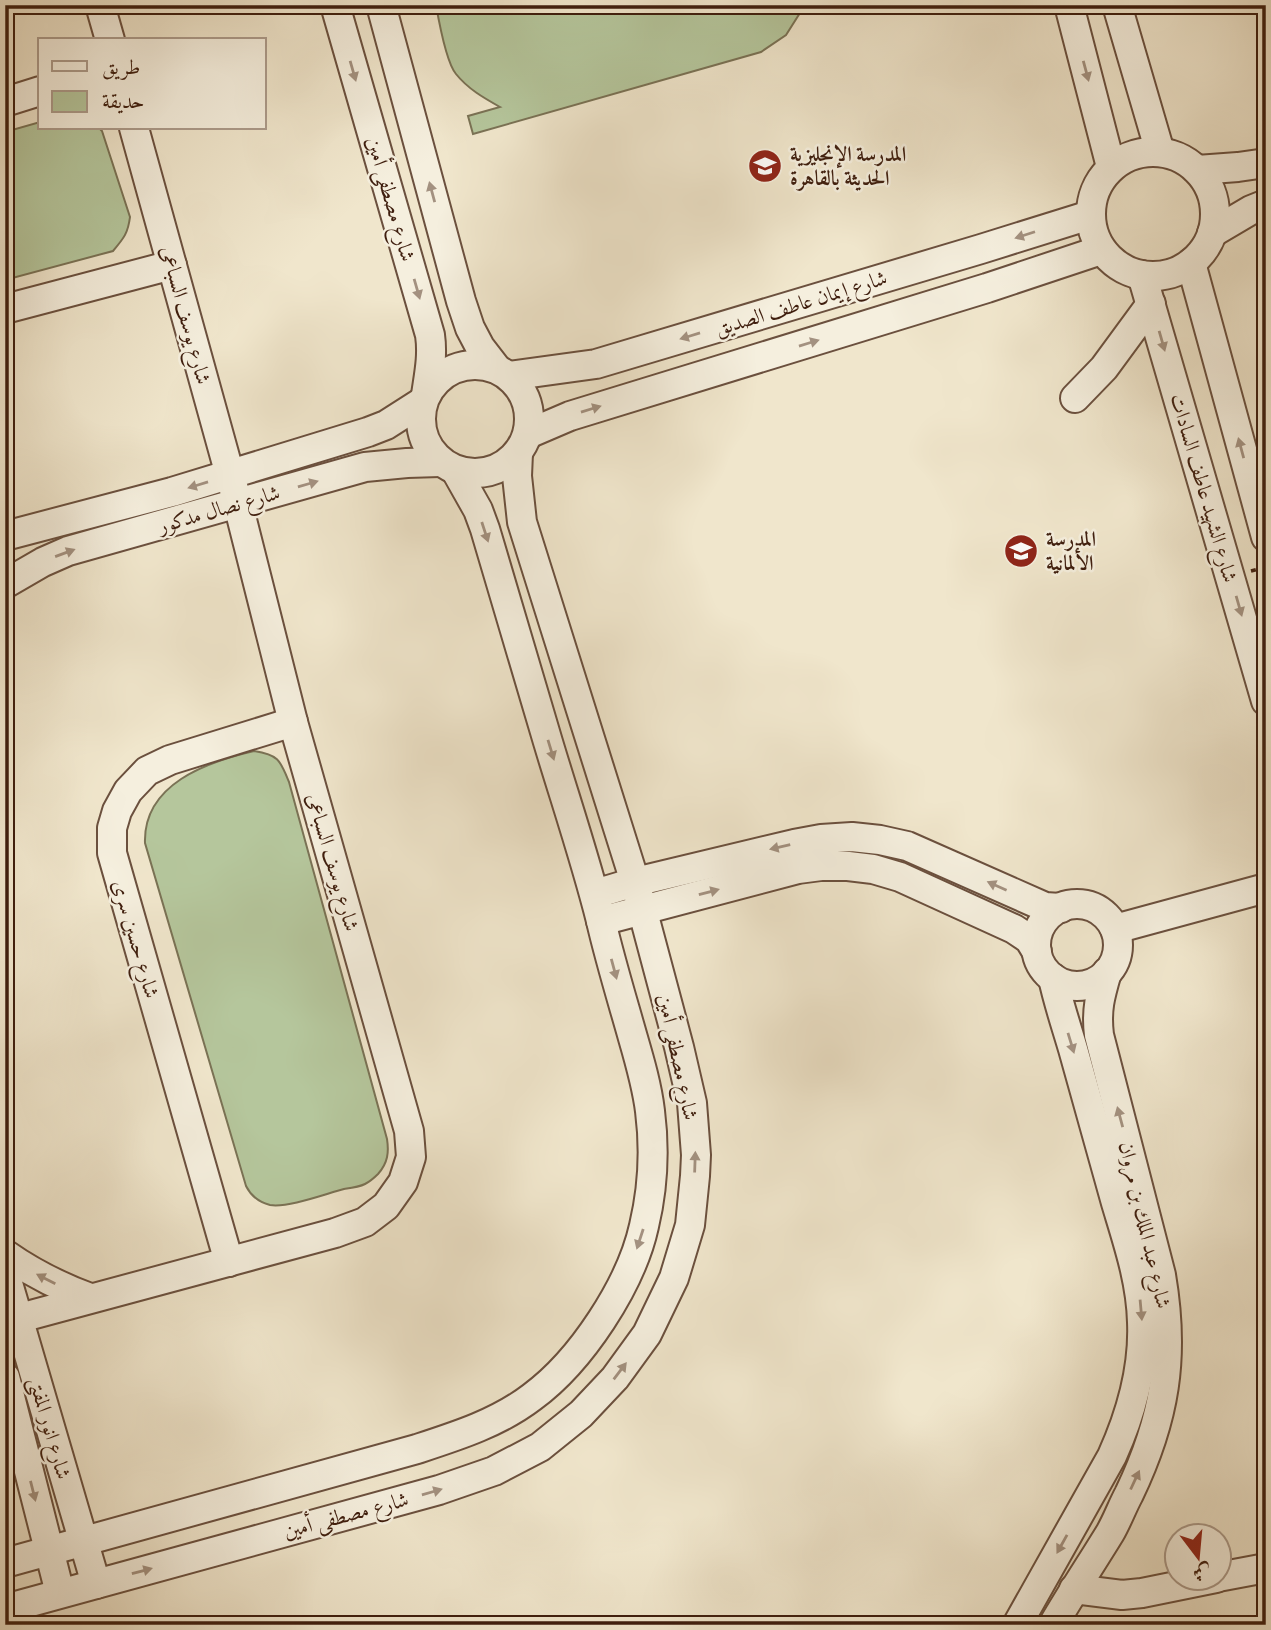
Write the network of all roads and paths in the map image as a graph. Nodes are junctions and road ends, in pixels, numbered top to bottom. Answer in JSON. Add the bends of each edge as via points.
{"nodes":[{"id":1,"x":100,"y":5,"type":"edge"},
{"id":2,"x":335,"y":5,"type":"edge"},
{"id":3,"x":381,"y":5,"type":"edge"},
{"id":4,"x":1069,"y":5,"type":"edge"},
{"id":5,"x":1117,"y":5,"type":"edge"},
{"id":6,"x":109,"y":38,"type":"edge"},
{"id":7,"x":38,"y":92,"type":"edge"},
{"id":8,"x":5,"y":102,"type":"edge"},
{"id":9,"x":135,"y":130,"type":"edge"},
{"id":10,"x":1160,"y":152,"type":"junction"},
{"id":11,"x":1266,"y":163,"type":"edge"},
{"id":12,"x":1111,"y":167,"type":"junction"},
{"id":13,"x":1197,"y":170,"type":"junction"},
{"id":14,"x":1266,"y":204,"type":"edge"},
{"id":15,"x":1090,"y":215,"type":"junction"},
{"id":16,"x":1212,"y":233,"type":"junction"},
{"id":17,"x":981,"y":249,"type":"junction"},
{"id":18,"x":1101,"y":250,"type":"junction"},
{"id":19,"x":1191,"y":263,"type":"junction"},
{"id":20,"x":172,"y":265,"type":"junction"},
{"id":21,"x":1142,"y":275,"type":"junction"},
{"id":22,"x":987,"y":288,"type":"junction"},
{"id":23,"x":1152,"y":304,"type":"junction"},
{"id":24,"x":5,"y":309,"type":"edge"},
{"id":25,"x":503,"y":373,"type":"junction"},
{"id":26,"x":1075,"y":398,"type":"dead end"},
{"id":27,"x":424,"y":399,"type":"junction"},
{"id":28,"x":523,"y":444,"type":"junction"},
{"id":29,"x":448,"y":467,"type":"junction"},
{"id":30,"x":229,"y":475,"type":"junction"},
{"id":31,"x":238,"y":504,"type":"junction"},
{"id":32,"x":5,"y":536,"type":"edge"},
{"id":33,"x":1266,"y":537,"type":"edge"},
{"id":34,"x":5,"y":584,"type":"edge"},
{"id":35,"x":1266,"y":701,"type":"edge"},
{"id":36,"x":293,"y":722,"type":"junction"},
{"id":37,"x":635,"y":882,"type":"junction"},
{"id":38,"x":1266,"y":888,"type":"edge"},
{"id":39,"x":598,"y":907,"type":"junction"},
{"id":40,"x":1061,"y":908,"type":"junction"},
{"id":41,"x":642,"y":909,"type":"junction"},
{"id":42,"x":1115,"y":929,"type":"junction"},
{"id":43,"x":1037,"y":952,"type":"junction"},
{"id":44,"x":1107,"y":972,"type":"junction"},
{"id":45,"x":1053,"y":978,"type":"junction"},
{"id":46,"x":5,"y":1254,"type":"edge"},
{"id":47,"x":229,"y":1262,"type":"junction"},
{"id":48,"x":5,"y":1273,"type":"edge"},
{"id":49,"x":90,"y":1298,"type":"junction"},
{"id":50,"x":12,"y":1320,"type":"edge"},
{"id":51,"x":5,"y":1379,"type":"edge"},
{"id":52,"x":1079,"y":1514,"type":"junction"},
{"id":53,"x":1111,"y":1531,"type":"junction"},
{"id":54,"x":83,"y":1541,"type":"junction"},
{"id":55,"x":48,"y":1551,"type":"junction"},
{"id":56,"x":5,"y":1563,"type":"edge"},
{"id":57,"x":1266,"y":1568,"type":"edge"},
{"id":58,"x":1232,"y":1574,"type":"edge"},
{"id":59,"x":96,"y":1584,"type":"junction"},
{"id":60,"x":1162,"y":1587,"type":"edge"},
{"id":61,"x":1074,"y":1590,"type":"junction"},
{"id":62,"x":60,"y":1593,"type":"junction"},
{"id":63,"x":5,"y":1609,"type":"edge"},
{"id":64,"x":1017,"y":1625,"type":"edge"},
{"id":65,"x":1053,"y":1625,"type":"edge"}],
"edges":[{"from":1,"to":6,"type":"street"},
{"from":2,"to":27,"type":"street","name":"شارع مصطفى أمين","one_way":true,"via":[[430,335],[431,362]]},
{"from":25,"to":3,"type":"street","name":"شارع مصطفى أمين","one_way":true,"via":[[470,328]]},
{"from":4,"to":12,"type":"street","one_way":true},
{"from":5,"to":10,"type":"street"},
{"from":7,"to":8,"type":"street"},
{"from":9,"to":20,"type":"street","name":"شارع يوسف السباعى"},
{"from":10,"to":12,"type":"street","via":[[1134,155]]},
{"from":10,"to":13,"type":"street"},
{"from":11,"to":13,"type":"street"},
{"from":12,"to":15,"type":"street","via":[[1092,197]]},
{"from":13,"to":16,"type":"street","via":[[1213,200]]},
{"from":14,"to":16,"type":"street"},
{"from":15,"to":17,"type":"street","name":"شارع إيمان عاطف الصديق","one_way":true},
{"from":15,"to":18,"type":"street"},
{"from":16,"to":19,"type":"street"},
{"from":17,"to":22,"type":"street"},
{"from":17,"to":25,"type":"street","name":"شارع إيمان عاطف الصديق","one_way":true,"via":[[596,364]]},
{"from":18,"to":21,"type":"street","via":[[1126,271]]},
{"from":18,"to":22,"type":"street","name":"شارع إيمان عاطف الصديق"},
{"from":19,"to":21,"type":"street","via":[[1176,272]]},
{"from":33,"to":19,"type":"street","one_way":true},
{"from":20,"to":24,"type":"street"},
{"from":20,"to":30,"type":"street","name":"شارع يوسف السباعى"},
{"from":21,"to":23,"type":"street","name":"شارع الشهيد عاطف السادات"},
{"from":28,"to":22,"type":"street","name":"شارع إيمان عاطف الصديق","one_way":true,"via":[[570,416]]},
{"from":23,"to":26,"type":"street"},
{"from":23,"to":35,"type":"street","name":"شارع الشهيد عاطف السادات","one_way":true},
{"from":25,"to":27,"type":"street","via":[[477,365],[456,368],[438,378]]},
{"from":25,"to":28,"type":"street","via":[[523,393],[529,413]]},
{"from":27,"to":29,"type":"street","via":[[422,435],[429,450]]},
{"from":27,"to":30,"type":"street","name":"شارع نصال مدكور","via":[[387,425]]},
{"from":28,"to":29,"type":"street","via":[[500,468],[478,474]]},
{"from":28,"to":37,"type":"street","name":"شارع مصطفى أمين","via":[[517,476],[522,523]]},
{"from":31,"to":29,"type":"street","name":"شارع نصال مدكور","one_way":true,"via":[[365,467]]},
{"from":29,"to":39,"type":"street","name":"شارع مصطفى أمين","one_way":true,"via":[[474,502],[485,529]]},
{"from":30,"to":31,"type":"street","name":"شارع يوسف السباعى"},
{"from":30,"to":32,"type":"street","name":"شارع نصال مدكور","one_way":true},
{"from":34,"to":31,"type":"street","name":"شارع نصال مدكور","one_way":true,"via":[[68,551]]},
{"from":31,"to":36,"type":"street","name":"شارع يوسف السباعى"},
{"from":36,"to":47,"type":"street","name":"شارع حسين سرى","via":[[147,771],[128,791],[112,828],[112,853]]},
{"from":36,"to":47,"type":"street","name":"شارع يوسف السباعى","via":[[409,1131],[411,1157],[403,1182],[386,1206],[365,1222]]},
{"from":37,"to":39,"type":"street"},
{"from":40,"to":37,"type":"street","one_way":true,"via":[[1045,907],[907,846],[852,837],[794,844]]},
{"from":37,"to":41,"type":"street","name":"شارع مصطفى أمين"},
{"from":38,"to":42,"type":"street"},
{"from":39,"to":41,"type":"street","name":"شارع عبد الملك بن مروان"},
{"from":39,"to":54,"type":"street","name":"شارع مصطفى أمين","one_way":true,"via":[[650,1108],[653,1151],[644,1229],[608,1311],[586,1343],[533,1396],[471,1431]]},
{"from":40,"to":42,"type":"street","via":[[1079,904],[1097,909]]},
{"from":40,"to":43,"type":"street","via":[[1044,921]]},
{"from":41,"to":43,"type":"street","name":"شارع عبد الملك بن مروان","one_way":true,"via":[[798,869],[848,866],[900,877],[1014,929],[1029,939]]},
{"from":59,"to":41,"type":"street","name":"شارع مصطفى أمين","one_way":true,"via":[[494,1471],[549,1441],[615,1378],[647,1334],[674,1278],[691,1225],[696,1155],[692,1103],[680,1047]]},
{"from":42,"to":44,"type":"street","name":"شارع عبد الملك بن مروان","via":[[1117,951]]},
{"from":43,"to":45,"type":"street","name":"شارع عبد الملك بن مروان"},
{"from":44,"to":45,"type":"street","via":[[1081,986]]},
{"from":53,"to":44,"type":"street","name":"شارع عبد الملك بن مروان","one_way":true,"via":[[1150,1446],[1164,1390],[1168,1332],[1161,1275],[1099,1035],[1096,1015]]},
{"from":45,"to":52,"type":"street","name":"شارع عبد الملك بن مروان","one_way":true,"via":[[1137,1276],[1142,1324],[1135,1396],[1124,1431]]},
{"from":49,"to":46,"type":"street","one_way":true,"via":[[42,1278]]},
{"from":47,"to":49,"type":"street","name":"شارع يوسف السباعى"},
{"from":48,"to":50,"type":"street","name":"شارع انور المفتى"},
{"from":49,"to":50,"type":"street","name":"شارع يوسف السباعى"},
{"from":50,"to":54,"type":"street","name":"شارع انور المفتى"},
{"from":51,"to":55,"type":"street","name":"شارع انور المفتى","one_way":true},
{"from":52,"to":53,"type":"street"},
{"from":52,"to":64,"type":"street","name":"شارع عبد الملك بن مروان","one_way":true},
{"from":53,"to":61,"type":"street","name":"شارع عبد الملك بن مروان"},
{"from":54,"to":55,"type":"street","name":"شارع مصطفى أمين"},
{"from":54,"to":59,"type":"street","name":"شارع انور المفتى"},
{"from":55,"to":56,"type":"street","name":"شارع مصطفى أمين"},
{"from":55,"to":62,"type":"street","name":"شارع انور المفتى"},
{"from":57,"to":58,"type":"street"},
{"from":59,"to":62,"type":"street","name":"شارع مصطفى أمين"},
{"from":60,"to":61,"type":"street","via":[[1122,1595]]},
{"from":61,"to":65,"type":"street","name":"شارع عبد الملك بن مروان"},
{"from":62,"to":63,"type":"street","name":"شارع مصطفى أمين"}]}
